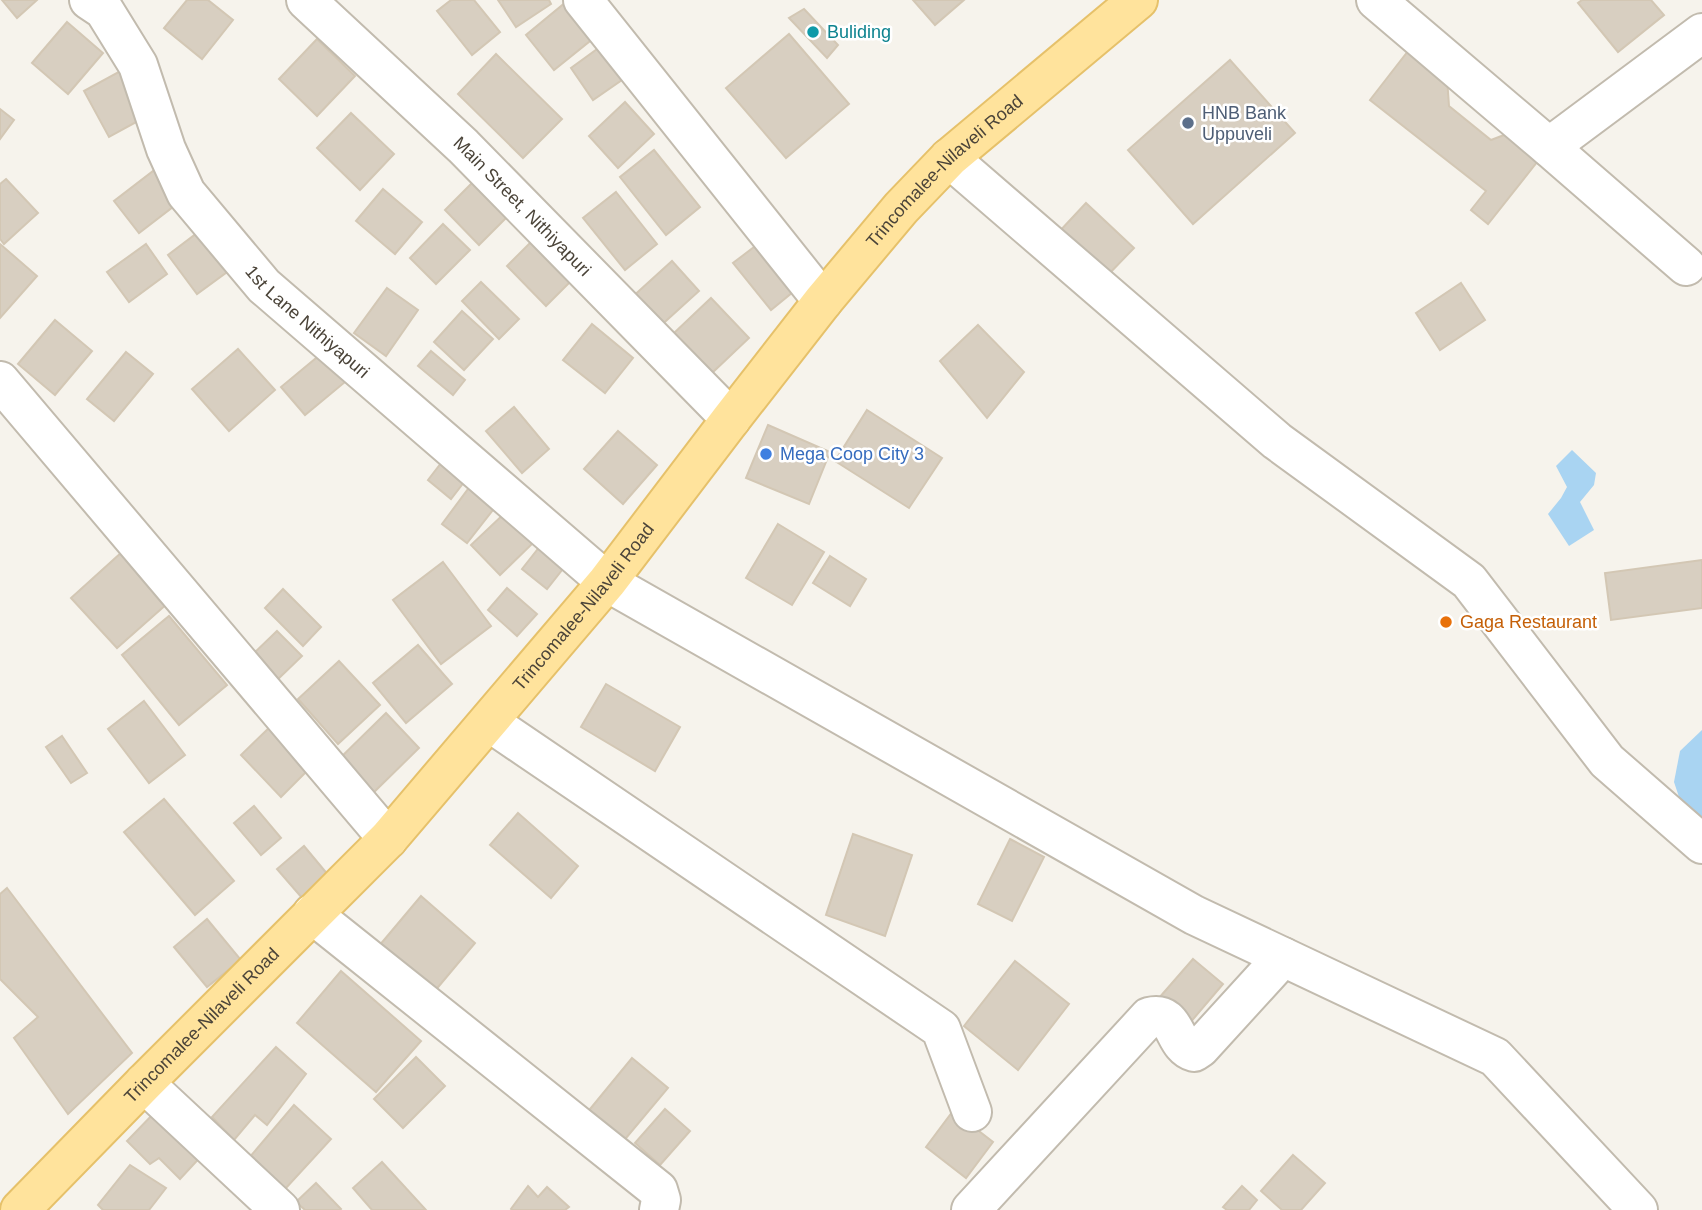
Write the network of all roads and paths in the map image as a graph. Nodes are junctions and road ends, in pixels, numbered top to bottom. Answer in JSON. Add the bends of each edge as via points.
{"nodes":[{"id":1,"x":89,"y":0,"type":"edge"},
{"id":2,"x":306,"y":0,"type":"edge"},
{"id":3,"x":583,"y":0,"type":"edge"},
{"id":4,"x":1138,"y":0,"type":"edge"},
{"id":5,"x":1377,"y":0,"type":"edge"},
{"id":6,"x":1702,"y":33,"type":"edge"},
{"id":7,"x":1549,"y":146,"type":"junction"},
{"id":8,"x":949,"y":158,"type":"junction"},
{"id":9,"x":1686,"y":266,"type":"dead end"},
{"id":10,"x":823,"y":301,"type":"junction"},
{"id":11,"x":0,"y":381,"type":"edge"},
{"id":12,"x":731,"y":419,"type":"junction"},
{"id":13,"x":607,"y":582,"type":"junction"},
{"id":14,"x":489,"y":722,"type":"junction"},
{"id":15,"x":388,"y":839,"type":"junction"},
{"id":16,"x":1702,"y":844,"type":"edge"},
{"id":17,"x":312,"y":914,"type":"junction"},
{"id":18,"x":1283,"y":957,"type":"junction"},
{"id":19,"x":144,"y":1083,"type":"junction"},
{"id":20,"x":972,"y":1112,"type":"dead end"},
{"id":21,"x":20,"y":1210,"type":"edge"},
{"id":22,"x":280,"y":1210,"type":"edge"},
{"id":23,"x":659,"y":1210,"type":"edge"},
{"id":24,"x":971,"y":1210,"type":"edge"},
{"id":25,"x":1638,"y":1210,"type":"edge"}],
"edges":[{"from":1,"to":13,"type":"street","name":"1st Lane Nithiyapuri","via":[[104,10],[138,65],[186,193],[264,286]]},
{"from":2,"to":12,"type":"street","name":"Main Street, Nithiyapuri","via":[[463,146]]},
{"from":3,"to":10,"type":"street"},
{"from":4,"to":8,"type":"main road","name":"Trincomalee-Nilaveli Road"},
{"from":5,"to":7,"type":"street"},
{"from":6,"to":7,"type":"street"},
{"from":7,"to":9,"type":"street"},
{"from":8,"to":10,"type":"main road","name":"Trincomalee-Nilaveli Road"},
{"from":8,"to":16,"type":"street","via":[[1277,441],[1469,580],[1607,761]]},
{"from":10,"to":12,"type":"main road","name":"Trincomalee-Nilaveli Road"},
{"from":11,"to":15,"type":"street"},
{"from":12,"to":13,"type":"main road","name":"Trincomalee-Nilaveli Road"},
{"from":13,"to":14,"type":"main road","name":"Trincomalee-Nilaveli Road"},
{"from":13,"to":18,"type":"street","name":"1st Lane Nithiyapuri","via":[[1194,915]]},
{"from":14,"to":15,"type":"main road","name":"Trincomalee-Nilaveli Road"},
{"from":14,"to":20,"type":"street","via":[[941,1029]]},
{"from":15,"to":17,"type":"main road","name":"Trincomalee-Nilaveli Road"},
{"from":17,"to":19,"type":"main road","name":"Trincomalee-Nilaveli Road"},
{"from":17,"to":23,"type":"street","via":[[658,1190]]},
{"from":18,"to":24,"type":"street","via":[[1194,1052],[1187,1050],[1165,1017],[1149,1017]]},
{"from":18,"to":25,"type":"street","name":"1st Lane Nithiyapuri","via":[[1496,1057]]},
{"from":19,"to":21,"type":"main road","name":"Trincomalee-Nilaveli Road"},
{"from":19,"to":22,"type":"street"}]}
